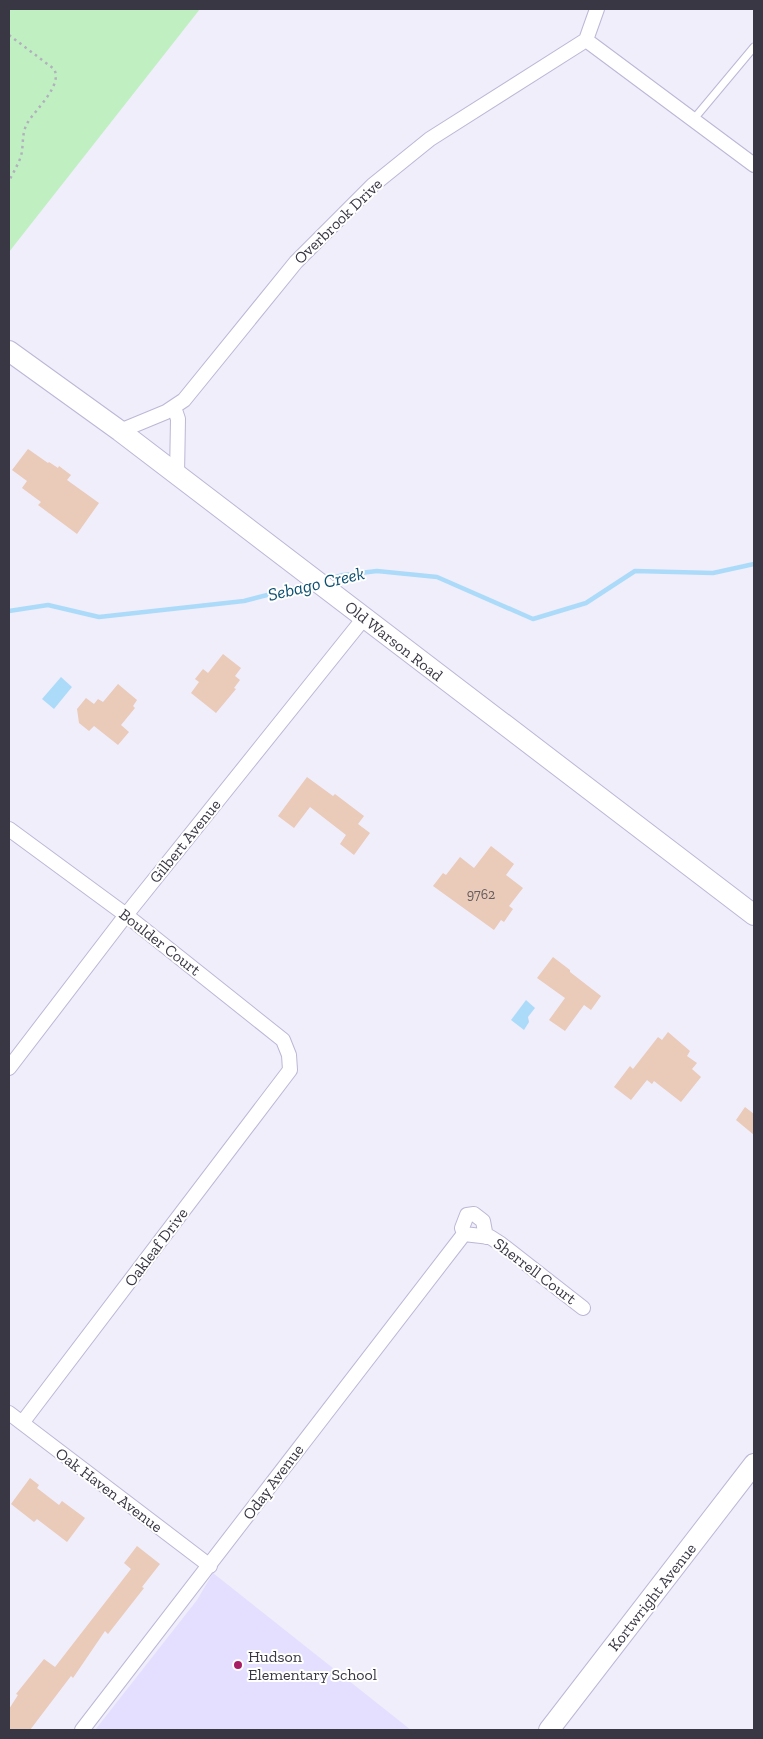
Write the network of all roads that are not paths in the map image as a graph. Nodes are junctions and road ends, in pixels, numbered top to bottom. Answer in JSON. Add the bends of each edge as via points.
{"nodes":[{"id":1,"x":597,"y":9,"type":"edge"},
{"id":2,"x":586,"y":40,"type":"junction"},
{"id":3,"x":754,"y":47,"type":"edge"},
{"id":4,"x":694,"y":120,"type":"junction"},
{"id":5,"x":754,"y":165,"type":"edge"},
{"id":6,"x":9,"y":351,"type":"edge"},
{"id":7,"x":174,"y":407,"type":"junction"},
{"id":8,"x":120,"y":431,"type":"junction"},
{"id":9,"x":177,"y":474,"type":"junction"},
{"id":10,"x":364,"y":618,"type":"junction"},
{"id":11,"x":9,"y":828,"type":"edge"},
{"id":12,"x":126,"y":915,"type":"junction"},
{"id":13,"x":754,"y":915,"type":"edge"},
{"id":14,"x":9,"y":1068,"type":"edge"},
{"id":15,"x":290,"y":1070,"type":"joint"},
{"id":16,"x":464,"y":1234,"type":"junction"},
{"id":17,"x":486,"y":1237,"type":"junction"},
{"id":18,"x":583,"y":1308,"type":"dead end"},
{"id":19,"x":9,"y":1413,"type":"edge"},
{"id":20,"x":22,"y":1423,"type":"junction"},
{"id":21,"x":754,"y":1464,"type":"edge"},
{"id":22,"x":210,"y":1566,"type":"junction"},
{"id":23,"x":82,"y":1730,"type":"edge"},
{"id":24,"x":549,"y":1730,"type":"edge"}],
"edges":[{"from":1,"to":2,"type":"street"},
{"from":2,"to":4,"type":"street"},
{"from":2,"to":7,"type":"street","name":"Overbrook Drive","via":[[430,140],[373,185],[298,260],[184,400]]},
{"from":3,"to":4,"type":"lane"},
{"from":4,"to":5,"type":"street"},
{"from":6,"to":8,"type":"street","name":"Old Warson Road"},
{"from":7,"to":8,"type":"street","name":"Overbrook Drive"},
{"from":7,"to":9,"type":"street","via":[[178,419]]},
{"from":8,"to":9,"type":"street","name":"Old Warson Road"},
{"from":9,"to":10,"type":"street","name":"Old Warson Road"},
{"from":10,"to":12,"type":"street","name":"Gilbert Avenue"},
{"from":10,"to":13,"type":"street","name":"Old Warson Road"},
{"from":11,"to":12,"type":"street","name":"Boulder Court"},
{"from":12,"to":14,"type":"street","name":"Gilbert Avenue"},
{"from":12,"to":15,"type":"street","name":"Boulder Court","via":[[284,1040]]},
{"from":15,"to":20,"type":"street","name":"Oakleaf Drive"},
{"from":16,"to":17,"type":"street","name":"Sherrell Court"},
{"from":16,"to":17,"type":"street","name":"Sherrell Court","via":[[462,1228],[467,1215],[474,1214],[483,1221]]},
{"from":16,"to":22,"type":"street","name":"Oday Avenue"},
{"from":17,"to":18,"type":"street","name":"Sherrell Court","via":[[501,1244]]},
{"from":19,"to":20,"type":"street","name":"Oak Haven Avenue"},
{"from":20,"to":22,"type":"street","name":"Oak Haven Avenue"},
{"from":21,"to":24,"type":"street","name":"Kortwright Avenue"},
{"from":22,"to":23,"type":"street","name":"Oday Avenue"}]}
